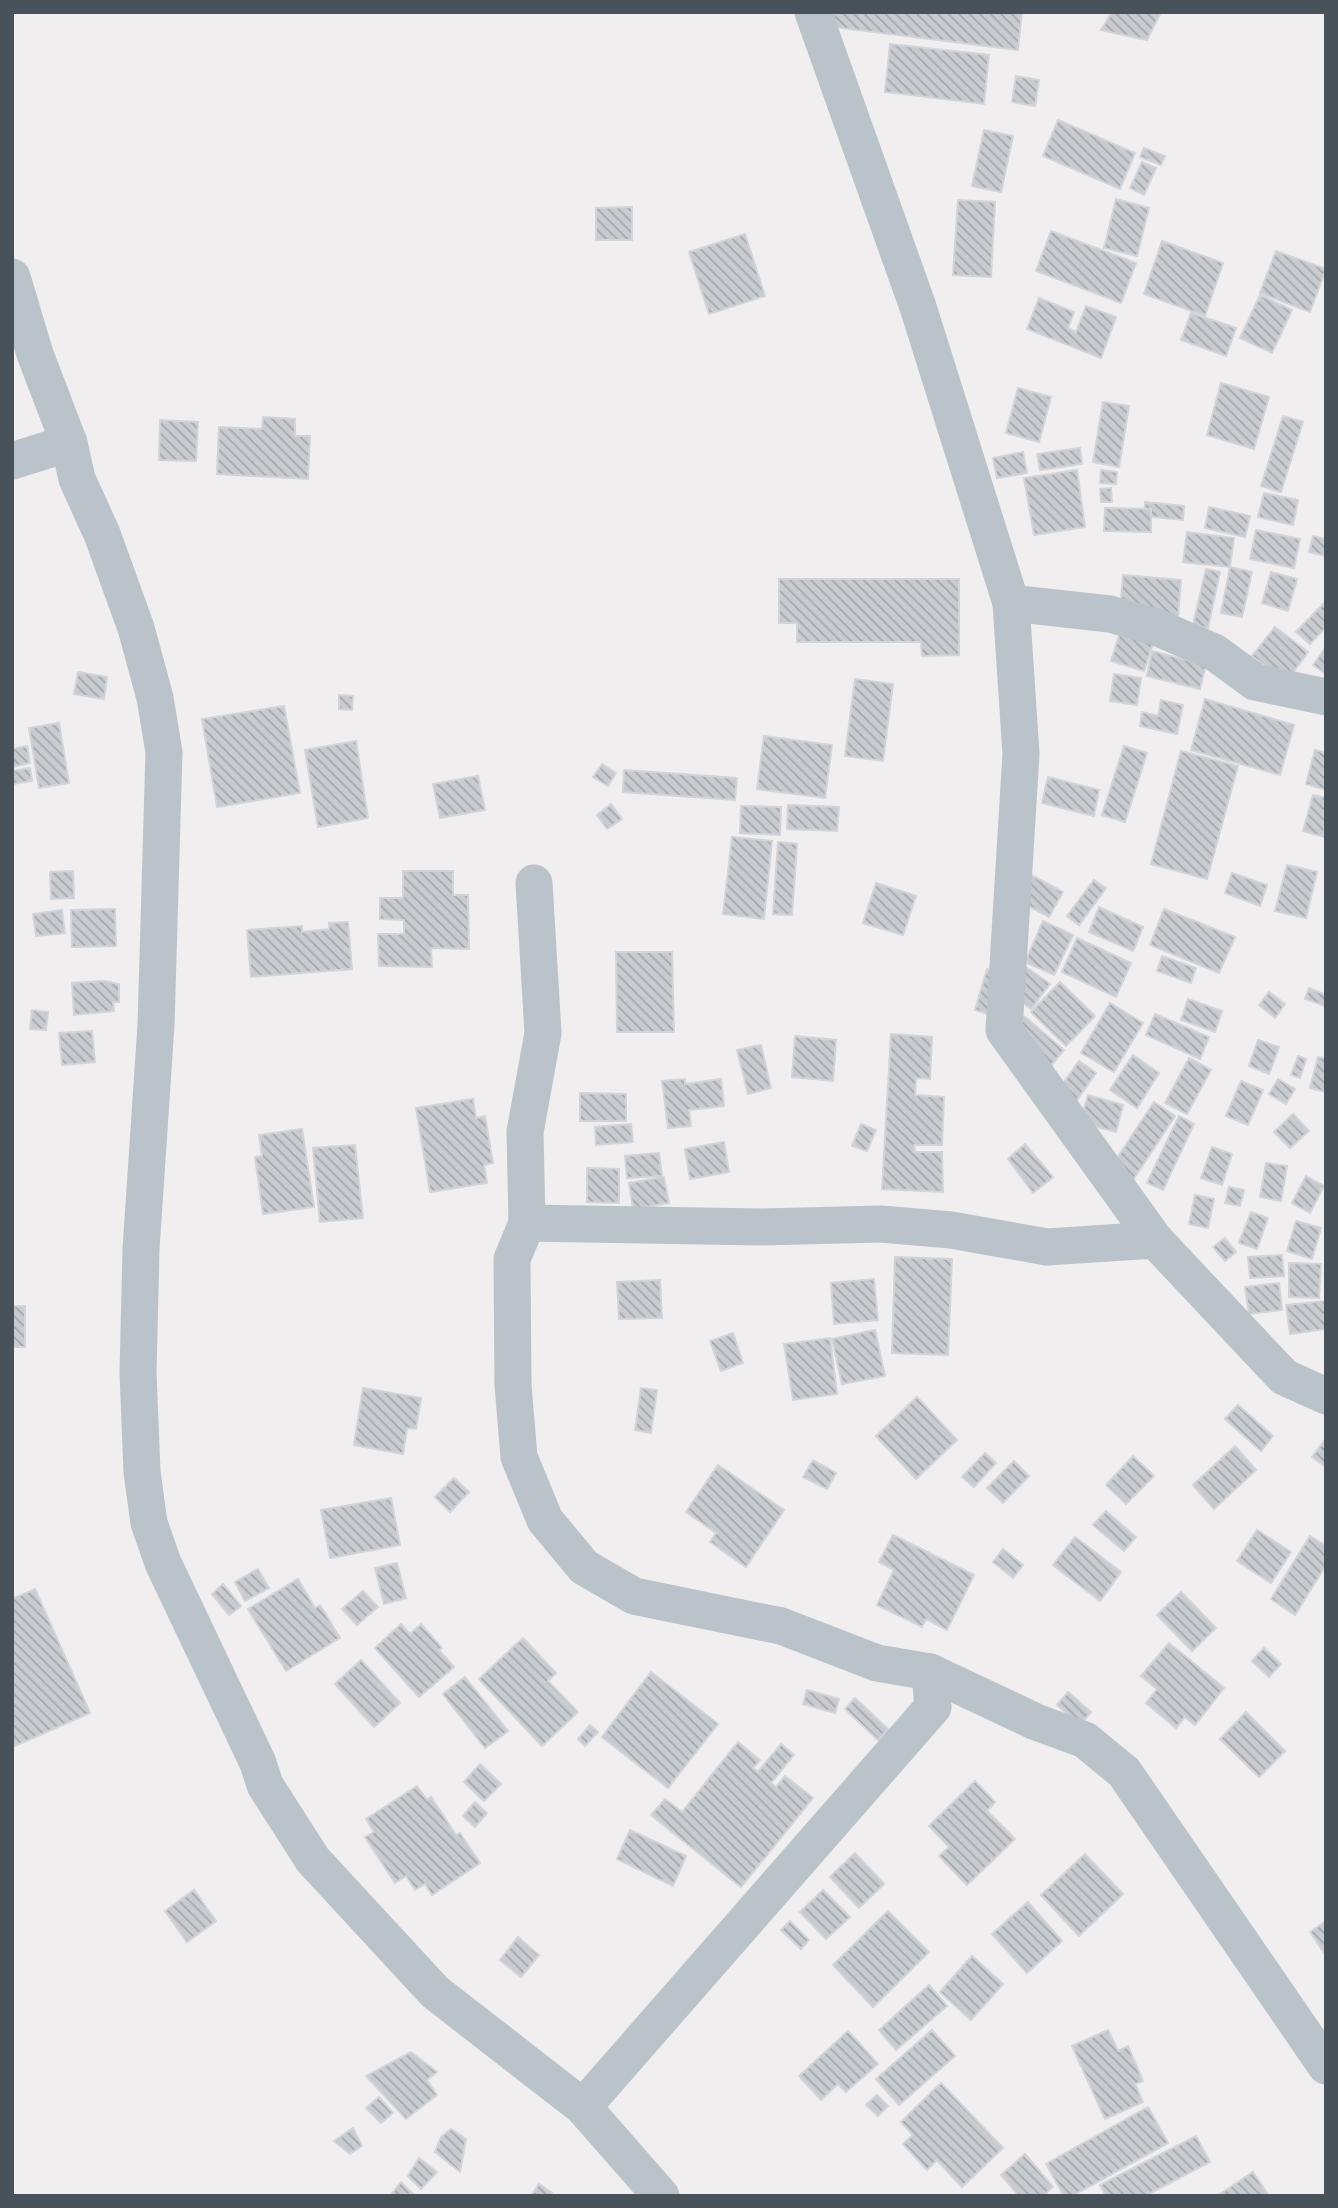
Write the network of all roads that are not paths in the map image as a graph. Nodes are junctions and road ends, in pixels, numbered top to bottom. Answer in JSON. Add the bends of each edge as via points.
{"nodes":[{"id":1,"x":813,"y":12,"type":"edge"},
{"id":2,"x":12,"y":277,"type":"edge"},
{"id":3,"x":69,"y":443,"type":"junction"},
{"id":4,"x":12,"y":461,"type":"edge"},
{"id":5,"x":1011,"y":603,"type":"junction"},
{"id":6,"x":1326,"y":697,"type":"edge"},
{"id":7,"x":534,"y":883,"type":"dead end"},
{"id":8,"x":527,"y":1223,"type":"junction"},
{"id":9,"x":1155,"y":1240,"type":"junction"},
{"id":10,"x":1326,"y":1396,"type":"edge"},
{"id":11,"x":930,"y":1672,"type":"junction"},
{"id":12,"x":1326,"y":2066,"type":"edge"},
{"id":13,"x":583,"y":2107,"type":"junction"},
{"id":14,"x":661,"y":2196,"type":"edge"}],
"edges":[{"from":1,"to":5,"type":"street","via":[[918,307]]},
{"from":2,"to":3,"type":"street"},
{"from":3,"to":4,"type":"street"},
{"from":3,"to":13,"type":"street","via":[[76,479],[102,534],[136,628],[164,752],[156,1025],[138,1346],[142,1472],[149,1523],[176,1595],[265,1785],[313,1860],[435,1992]]},
{"from":5,"to":6,"type":"street","via":[[1110,614],[1156,627],[1214,652],[1255,682]]},
{"from":5,"to":9,"type":"street","via":[[1021,754],[1004,1030]]},
{"from":7,"to":8,"type":"street","via":[[543,1033],[525,1132]]},
{"from":8,"to":9,"type":"street","via":[[881,1224],[951,1230],[1047,1247]]},
{"from":8,"to":11,"type":"street","via":[[512,1259],[519,1457],[545,1520],[584,1567],[634,1596],[781,1626],[877,1663]]},
{"from":9,"to":10,"type":"street","via":[[1284,1377]]},
{"from":11,"to":12,"type":"street","via":[[1085,1740],[1124,1772]]},
{"from":11,"to":13,"type":"street","via":[[933,1707]]},
{"from":13,"to":14,"type":"street"}]}
